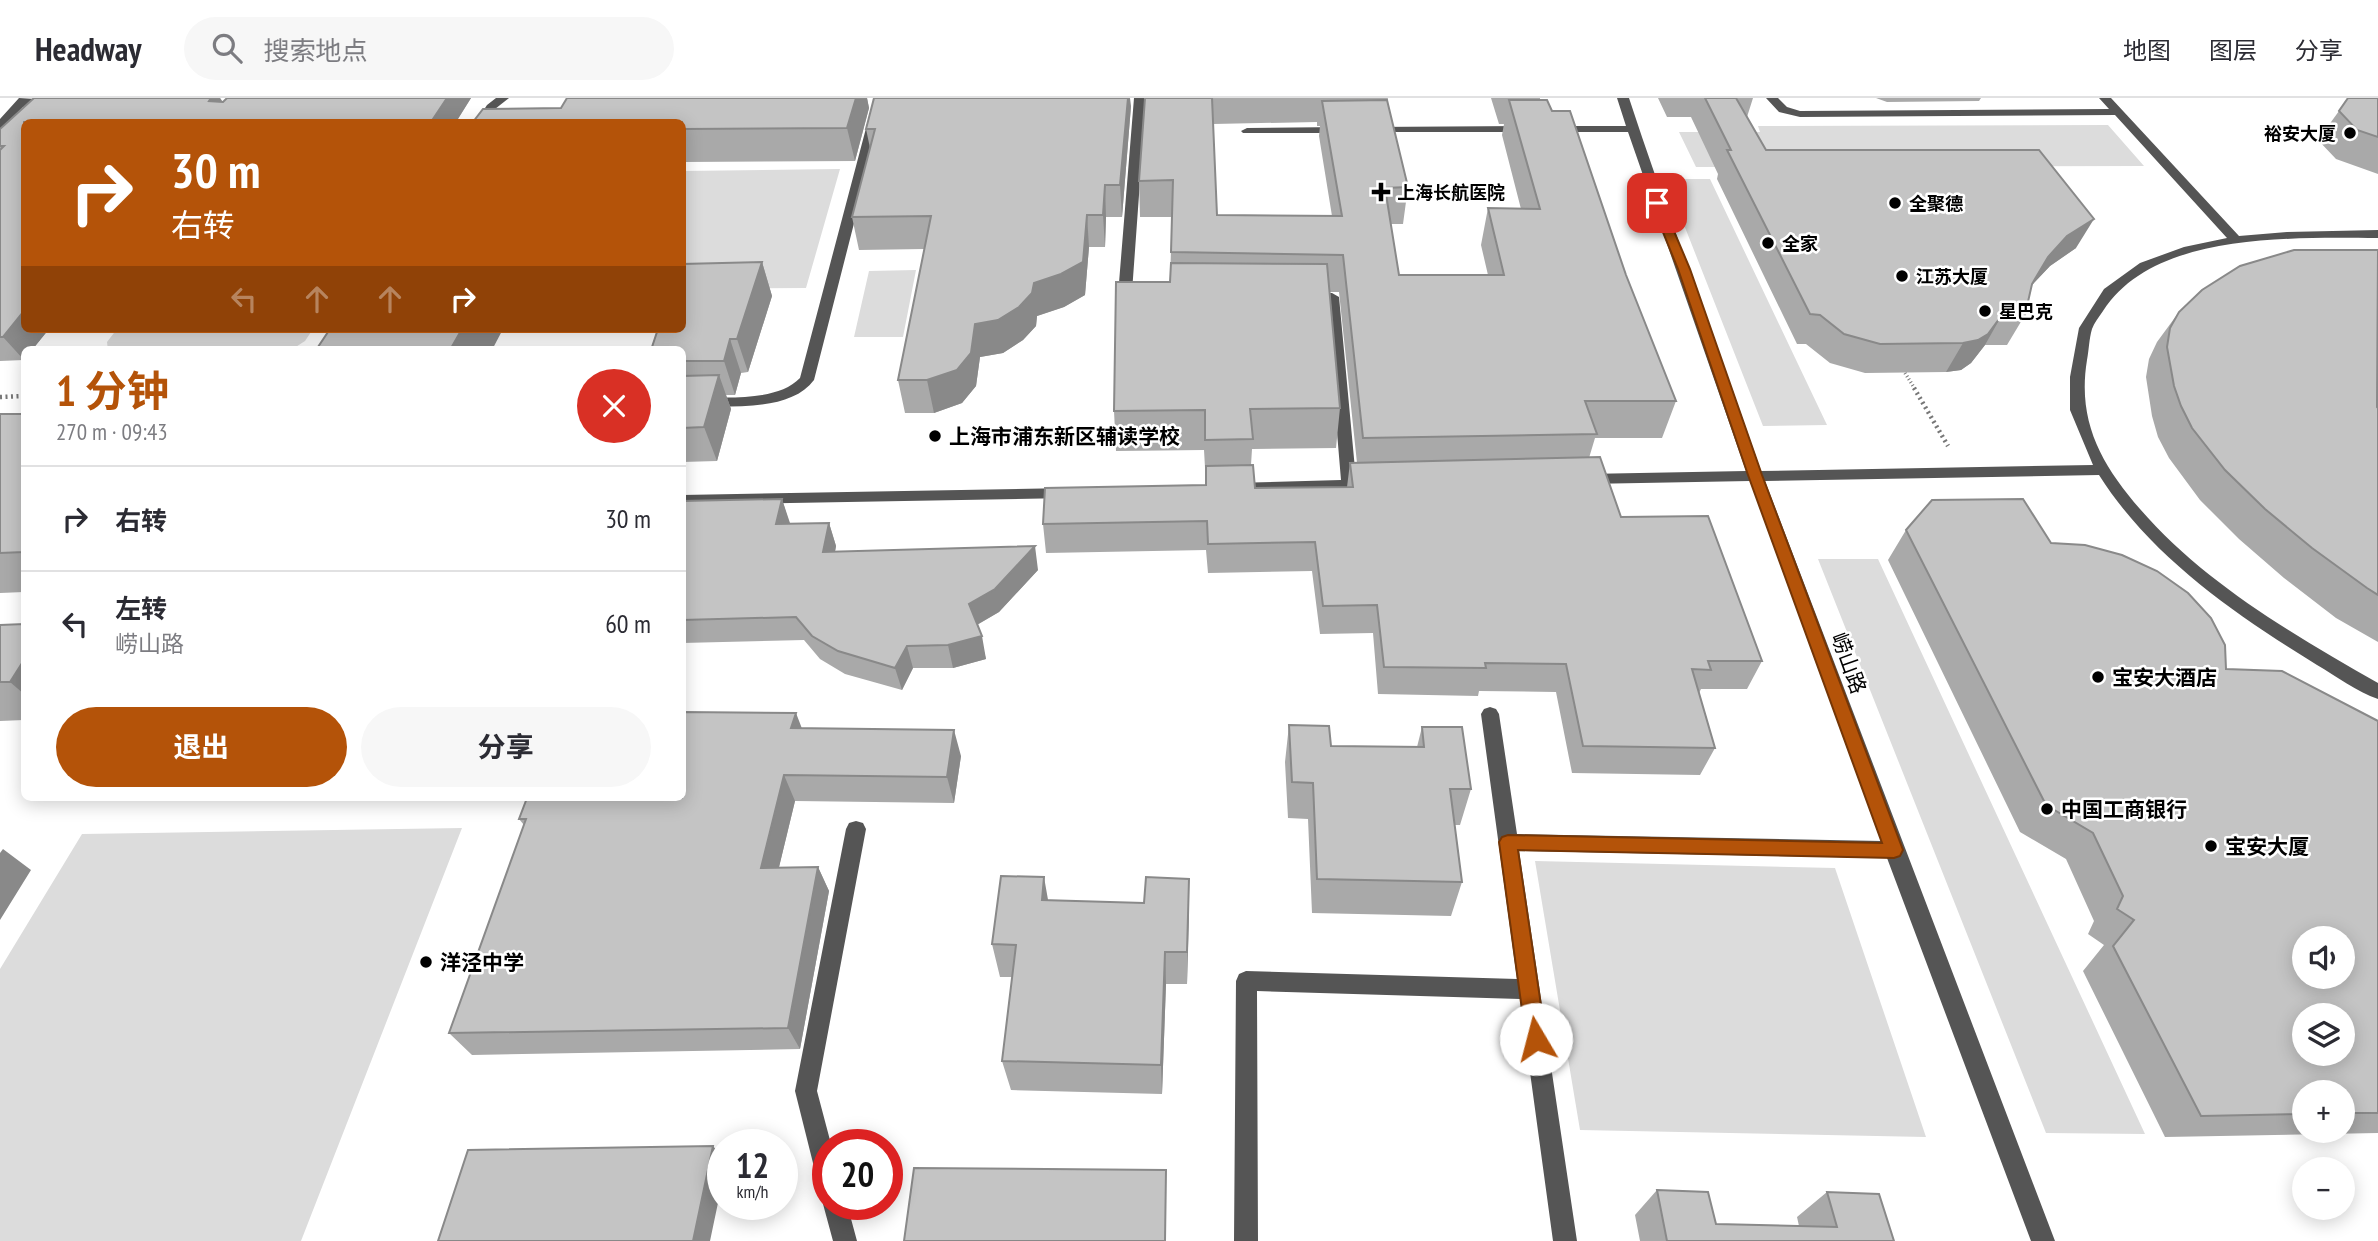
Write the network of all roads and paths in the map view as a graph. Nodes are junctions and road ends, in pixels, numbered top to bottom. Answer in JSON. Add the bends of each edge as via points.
{"nodes":[{"id":1,"x":503,"y":98,"type":"edge"},
{"id":2,"x":880,"y":98,"type":"edge"},
{"id":3,"x":1140,"y":98,"type":"edge"},
{"id":4,"x":1623,"y":98,"type":"edge"},
{"id":5,"x":1772,"y":98,"type":"edge"},
{"id":6,"x":2105,"y":98,"type":"edge"},
{"id":7,"x":23,"y":101,"type":"edge"},
{"id":8,"x":61,"y":103,"type":"edge"},
{"id":9,"x":2118,"y":112,"type":"junction"},
{"id":10,"x":483,"y":119,"type":"edge"},
{"id":11,"x":0,"y":126,"type":"edge"},
{"id":12,"x":1633,"y":129,"type":"junction"},
{"id":13,"x":1247,"y":131,"type":"dead end"},
{"id":14,"x":2378,"y":234,"type":"edge"},
{"id":15,"x":2235,"y":239,"type":"junction"},
{"id":16,"x":1152,"y":296,"type":"edge"},
{"id":17,"x":1290,"y":297,"type":"edge"},
{"id":18,"x":1905,"y":373,"type":"edge"},
{"id":19,"x":21,"y":396,"type":"edge"},
{"id":20,"x":0,"y":397,"type":"edge"},
{"id":21,"x":686,"y":402,"type":"edge"},
{"id":22,"x":2104,"y":470,"type":"junction"},
{"id":23,"x":1962,"y":471,"type":"junction"},
{"id":24,"x":1755,"y":475,"type":"junction"},
{"id":25,"x":1564,"y":479,"type":"edge"},
{"id":26,"x":1389,"y":484,"type":"edge"},
{"id":27,"x":1349,"y":485,"type":"junction"},
{"id":28,"x":1209,"y":489,"type":"edge"},
{"id":29,"x":1084,"y":492,"type":"edge"},
{"id":30,"x":686,"y":500,"type":"edge"},
{"id":31,"x":2378,"y":692,"type":"edge"},
{"id":32,"x":1490,"y":714,"type":"dead end"},
{"id":33,"x":856,"y":828,"type":"dead end"},
{"id":34,"x":1508,"y":842,"type":"junction"},
{"id":35,"x":1894,"y":850,"type":"junction"},
{"id":36,"x":1529,"y":989,"type":"junction"},
{"id":37,"x":816,"y":1129,"type":"edge"},
{"id":38,"x":839,"y":1220,"type":"edge"},
{"id":39,"x":845,"y":1241,"type":"edge"},
{"id":40,"x":1246,"y":1241,"type":"edge"},
{"id":41,"x":1565,"y":1241,"type":"edge"},
{"id":42,"x":2043,"y":1241,"type":"edge"}],
"edges":[{"from":1,"to":10,"type":"street"},
{"from":2,"to":21,"type":"street","via":[[807,380],[795,392],[774,399]]},
{"from":3,"to":16,"type":"street","via":[[1125,295]]},
{"from":4,"to":12,"type":"street","name":"崂山路"},
{"from":5,"to":9,"type":"street","via":[[1787,113],[1800,114]]},
{"from":6,"to":9,"type":"street"},
{"from":7,"to":8,"type":"street"},
{"from":7,"to":11,"type":"street"},
{"from":9,"to":15,"type":"street"},
{"from":12,"to":13,"type":"street"},
{"from":12,"to":24,"type":"street","name":"崂山路"},
{"from":14,"to":15,"type":"street"},
{"from":15,"to":22,"type":"street","via":[[2142,267],[2109,290],[2087,323],[2077,362],[2077,412]]},
{"from":17,"to":27,"type":"street","via":[[1332,297]]},
{"from":18,"to":23,"type":"path"},
{"from":19,"to":20,"type":"path"},
{"from":22,"to":23,"type":"street"},
{"from":22,"to":31,"type":"street","via":[[2146,525],[2213,585],[2298,646]]},
{"from":23,"to":24,"type":"street"},
{"from":24,"to":25,"type":"street"},
{"from":24,"to":35,"type":"street","name":"崂山路"},
{"from":26,"to":27,"type":"street"},
{"from":27,"to":28,"type":"street"},
{"from":29,"to":30,"type":"street"},
{"from":32,"to":34,"type":"street"},
{"from":33,"to":37,"type":"street","via":[[806,1091]]},
{"from":34,"to":35,"type":"street"},
{"from":34,"to":36,"type":"street"},
{"from":35,"to":42,"type":"street","name":"崂山路"},
{"from":36,"to":40,"type":"street","via":[[1246,981]]},
{"from":36,"to":41,"type":"street"},
{"from":38,"to":39,"type":"street"}]}
